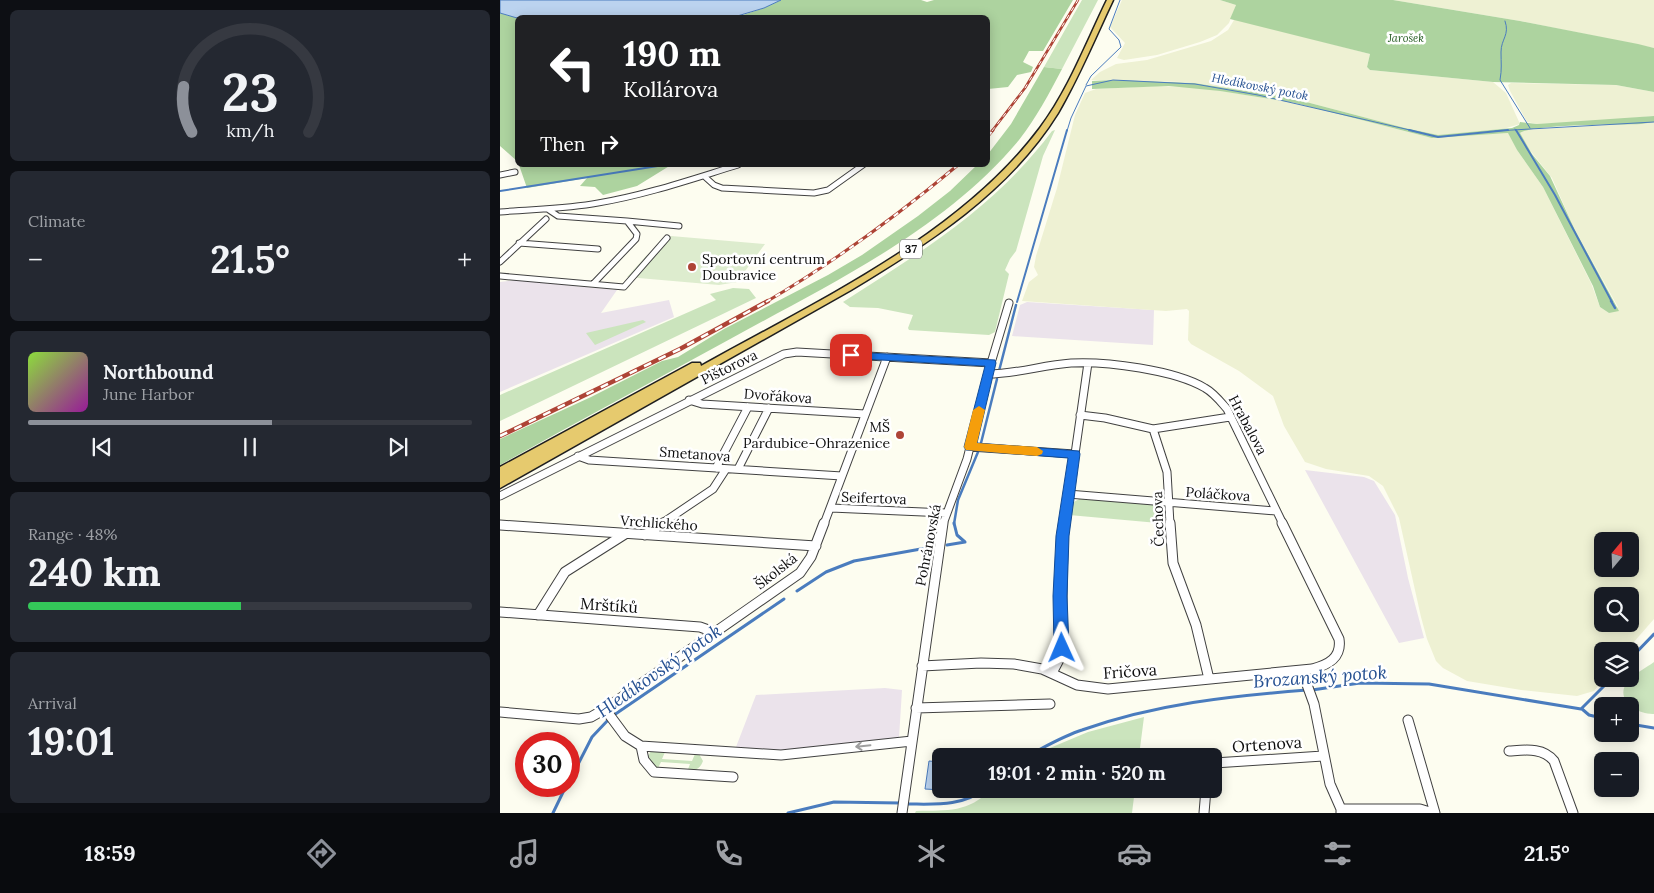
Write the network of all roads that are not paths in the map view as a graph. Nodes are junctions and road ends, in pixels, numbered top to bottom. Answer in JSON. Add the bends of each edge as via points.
{"nodes":[{"id":1,"x":1104,"y":0,"type":"edge"},
{"id":2,"x":1110,"y":0,"type":"edge"},
{"id":3,"x":732,"y":167,"type":"edge"},
{"id":4,"x":860,"y":167,"type":"edge"},
{"id":5,"x":515,"y":172,"type":"dead end"},
{"id":6,"x":500,"y":175,"type":"edge"},
{"id":7,"x":704,"y":176,"type":"junction"},
{"id":8,"x":549,"y":210,"type":"junction"},
{"id":9,"x":500,"y":212,"type":"edge"},
{"id":10,"x":546,"y":219,"type":"dead end"},
{"id":11,"x":627,"y":221,"type":"junction"},
{"id":12,"x":678,"y":226,"type":"dead end"},
{"id":13,"x":667,"y":238,"type":"dead end"},
{"id":14,"x":519,"y":243,"type":"junction"},
{"id":15,"x":598,"y":249,"type":"dead end"},
{"id":16,"x":500,"y":265,"type":"edge"},
{"id":17,"x":500,"y":276,"type":"edge"},
{"id":18,"x":594,"y":284,"type":"junction"},
{"id":19,"x":1009,"y":303,"type":"dead end"},
{"id":20,"x":887,"y":357,"type":"junction"},
{"id":21,"x":991,"y":363,"type":"junction"},
{"id":22,"x":1088,"y":363,"type":"junction"},
{"id":23,"x":988,"y":374,"type":"junction"},
{"id":24,"x":689,"y":400,"type":"junction"},
{"id":25,"x":748,"y":407,"type":"junction"},
{"id":26,"x":768,"y":408,"type":"junction"},
{"id":27,"x":865,"y":414,"type":"junction"},
{"id":28,"x":1080,"y":415,"type":"junction"},
{"id":29,"x":1230,"y":417,"type":"junction"},
{"id":30,"x":1153,"y":429,"type":"junction"},
{"id":31,"x":970,"y":447,"type":"junction"},
{"id":32,"x":1074,"y":454,"type":"junction"},
{"id":33,"x":578,"y":456,"type":"junction"},
{"id":34,"x":716,"y":468,"type":"junction"},
{"id":35,"x":726,"y":468,"type":"junction"},
{"id":36,"x":738,"y":469,"type":"junction"},
{"id":37,"x":500,"y":472,"type":"edge"},
{"id":38,"x":842,"y":476,"type":"junction"},
{"id":39,"x":500,"y":483,"type":"edge"},
{"id":40,"x":1068,"y":494,"type":"junction"},
{"id":41,"x":500,"y":496,"type":"edge"},
{"id":42,"x":1170,"y":504,"type":"junction"},
{"id":43,"x":830,"y":508,"type":"junction"},
{"id":44,"x":1276,"y":511,"type":"junction"},
{"id":45,"x":946,"y":513,"type":"junction"},
{"id":46,"x":500,"y":525,"type":"edge"},
{"id":47,"x":625,"y":534,"type":"junction"},
{"id":48,"x":645,"y":534,"type":"junction"},
{"id":49,"x":816,"y":546,"type":"junction"},
{"id":50,"x":501,"y":614,"type":"edge"},
{"id":51,"x":538,"y":615,"type":"junction"},
{"id":52,"x":714,"y":632,"type":"junction"},
{"id":53,"x":1339,"y":653,"type":"joint"},
{"id":54,"x":922,"y":666,"type":"junction"},
{"id":55,"x":1302,"y":671,"type":"junction"},
{"id":56,"x":1052,"y":673,"type":"junction"},
{"id":57,"x":1209,"y":679,"type":"junction"},
{"id":58,"x":1050,"y":704,"type":"dead end"},
{"id":59,"x":916,"y":708,"type":"junction"},
{"id":60,"x":500,"y":712,"type":"edge"},
{"id":61,"x":608,"y":715,"type":"junction"},
{"id":62,"x":1408,"y":720,"type":"dead end"},
{"id":63,"x":912,"y":741,"type":"junction"},
{"id":64,"x":640,"y":746,"type":"junction"},
{"id":65,"x":1509,"y":750,"type":"dead end"},
{"id":66,"x":1323,"y":756,"type":"junction"},
{"id":67,"x":1222,"y":762,"type":"edge"},
{"id":68,"x":733,"y":777,"type":"dead end"},
{"id":69,"x":1205,"y":798,"type":"edge"},
{"id":70,"x":1341,"y":811,"type":"edge"},
{"id":71,"x":902,"y":813,"type":"edge"},
{"id":72,"x":1204,"y":813,"type":"edge"},
{"id":73,"x":1434,"y":813,"type":"edge"},
{"id":74,"x":1573,"y":813,"type":"edge"}],
"edges":[{"from":1,"to":37,"type":"highway","number":"37","via":[[1050,105],[1026,140],[991,177],[942,218],[839,286]]},
{"from":2,"to":39,"type":"highway","number":"37","via":[[1044,128],[1010,168],[956,217],[848,288]]},
{"from":3,"to":7,"type":"street"},
{"from":4,"to":7,"type":"street","via":[[828,190],[814,193],[725,188],[716,186]]},
{"from":5,"to":6,"type":"street"},
{"from":7,"to":8,"type":"street","via":[[600,203]]},
{"from":8,"to":9,"type":"street"},
{"from":8,"to":11,"type":"street","via":[[558,216]]},
{"from":10,"to":14,"type":"street"},
{"from":11,"to":12,"type":"street"},
{"from":11,"to":18,"type":"street","via":[[638,237]]},
{"from":13,"to":18,"type":"street","via":[[624,288]]},
{"from":14,"to":15,"type":"street"},
{"from":14,"to":16,"type":"street"},
{"from":17,"to":18,"type":"street"},
{"from":19,"to":21,"type":"street","name":"Pohránovská"},
{"from":20,"to":21,"type":"street","name":"Pištorova"},
{"from":20,"to":24,"type":"street","name":"Pištorova","via":[[784,354]]},
{"from":20,"to":27,"type":"street","name":"Školská"},
{"from":21,"to":23,"type":"street","name":"Pohránovská"},
{"from":22,"to":23,"type":"street","name":"Hrabalova"},
{"from":22,"to":28,"type":"street"},
{"from":22,"to":29,"type":"street","name":"Hrabalova","via":[[1186,378],[1215,395]]},
{"from":23,"to":31,"type":"street","name":"Pohránovská"},
{"from":24,"to":25,"type":"street","name":"Dvořákova"},
{"from":24,"to":33,"type":"street","name":"Pištorova"},
{"from":25,"to":26,"type":"street","name":"Dvořákova"},
{"from":25,"to":34,"type":"street"},
{"from":26,"to":27,"type":"street","name":"Dvořákova"},
{"from":26,"to":36,"type":"street"},
{"from":27,"to":38,"type":"street","name":"Školská"},
{"from":28,"to":30,"type":"street"},
{"from":28,"to":32,"type":"street"},
{"from":29,"to":30,"type":"street"},
{"from":29,"to":44,"type":"street","name":"Hrabalova"},
{"from":30,"to":42,"type":"street","name":"Čechova","via":[[1167,472]]},
{"from":31,"to":32,"type":"street"},
{"from":31,"to":45,"type":"street","name":"Pohránovská"},
{"from":32,"to":40,"type":"street"},
{"from":33,"to":34,"type":"street","name":"Smetanova","via":[[590,460]]},
{"from":33,"to":41,"type":"street","name":"Pištorova"},
{"from":34,"to":35,"type":"street","name":"Smetanova"},
{"from":35,"to":36,"type":"street","name":"Smetanova"},
{"from":35,"to":48,"type":"street","via":[[713,489]]},
{"from":36,"to":38,"type":"street","name":"Smetanova"},
{"from":38,"to":43,"type":"street","name":"Školská"},
{"from":40,"to":42,"type":"street","name":"Poláčkova"},
{"from":40,"to":56,"type":"street","via":[[1063,536],[1061,656]]},
{"from":42,"to":44,"type":"street","name":"Poláčkova"},
{"from":42,"to":57,"type":"street","name":"Čechova","via":[[1173,563],[1196,625]]},
{"from":43,"to":45,"type":"street","name":"Seifertova"},
{"from":43,"to":49,"type":"street","name":"Školská"},
{"from":44,"to":53,"type":"street","name":"Hrabalova","via":[[1339,639]]},
{"from":45,"to":54,"type":"street","name":"Pohránovská"},
{"from":46,"to":47,"type":"street","name":"Vrchlického"},
{"from":47,"to":48,"type":"street","name":"Vrchlického"},
{"from":47,"to":51,"type":"street","via":[[566,572]]},
{"from":48,"to":49,"type":"street","name":"Vrchlického"},
{"from":49,"to":52,"type":"street","name":"Školská","via":[[809,562],[796,576]]},
{"from":50,"to":51,"type":"street","name":"Mrštíků"},
{"from":51,"to":52,"type":"street","name":"Mrštíků","via":[[700,627]]},
{"from":52,"to":61,"type":"street","name":"Školská"},
{"from":53,"to":55,"type":"street","name":"Fričova","via":[[1325,666]]},
{"from":54,"to":56,"type":"street","name":"Fričova","via":[[1014,664]]},
{"from":54,"to":59,"type":"street","name":"Pohránovská"},
{"from":55,"to":57,"type":"street","name":"Fričova"},
{"from":55,"to":66,"type":"street","name":"Ortenova","via":[[1313,702]]},
{"from":56,"to":57,"type":"street","name":"Fričova","via":[[1077,685],[1099,689]]},
{"from":58,"to":59,"type":"street"},
{"from":59,"to":63,"type":"street","name":"Pohránovská"},
{"from":60,"to":61,"type":"street","name":"Školská","via":[[580,719]]},
{"from":61,"to":64,"type":"street","via":[[631,741]]},
{"from":62,"to":73,"type":"street","name":"Ortenova"},
{"from":63,"to":64,"type":"street","one_way":true,"via":[[782,755]]},
{"from":63,"to":71,"type":"street","name":"Pohránovská"},
{"from":64,"to":68,"type":"street","via":[[644,760],[654,772]]},
{"from":65,"to":74,"type":"street","via":[[1548,754],[1554,761]]},
{"from":66,"to":67,"type":"street","name":"Ortenova"},
{"from":66,"to":70,"type":"street","name":"Ortenova"},
{"from":69,"to":72,"type":"street"},
{"from":70,"to":73,"type":"street","name":"Ortenova","via":[[1420,809]]}]}
